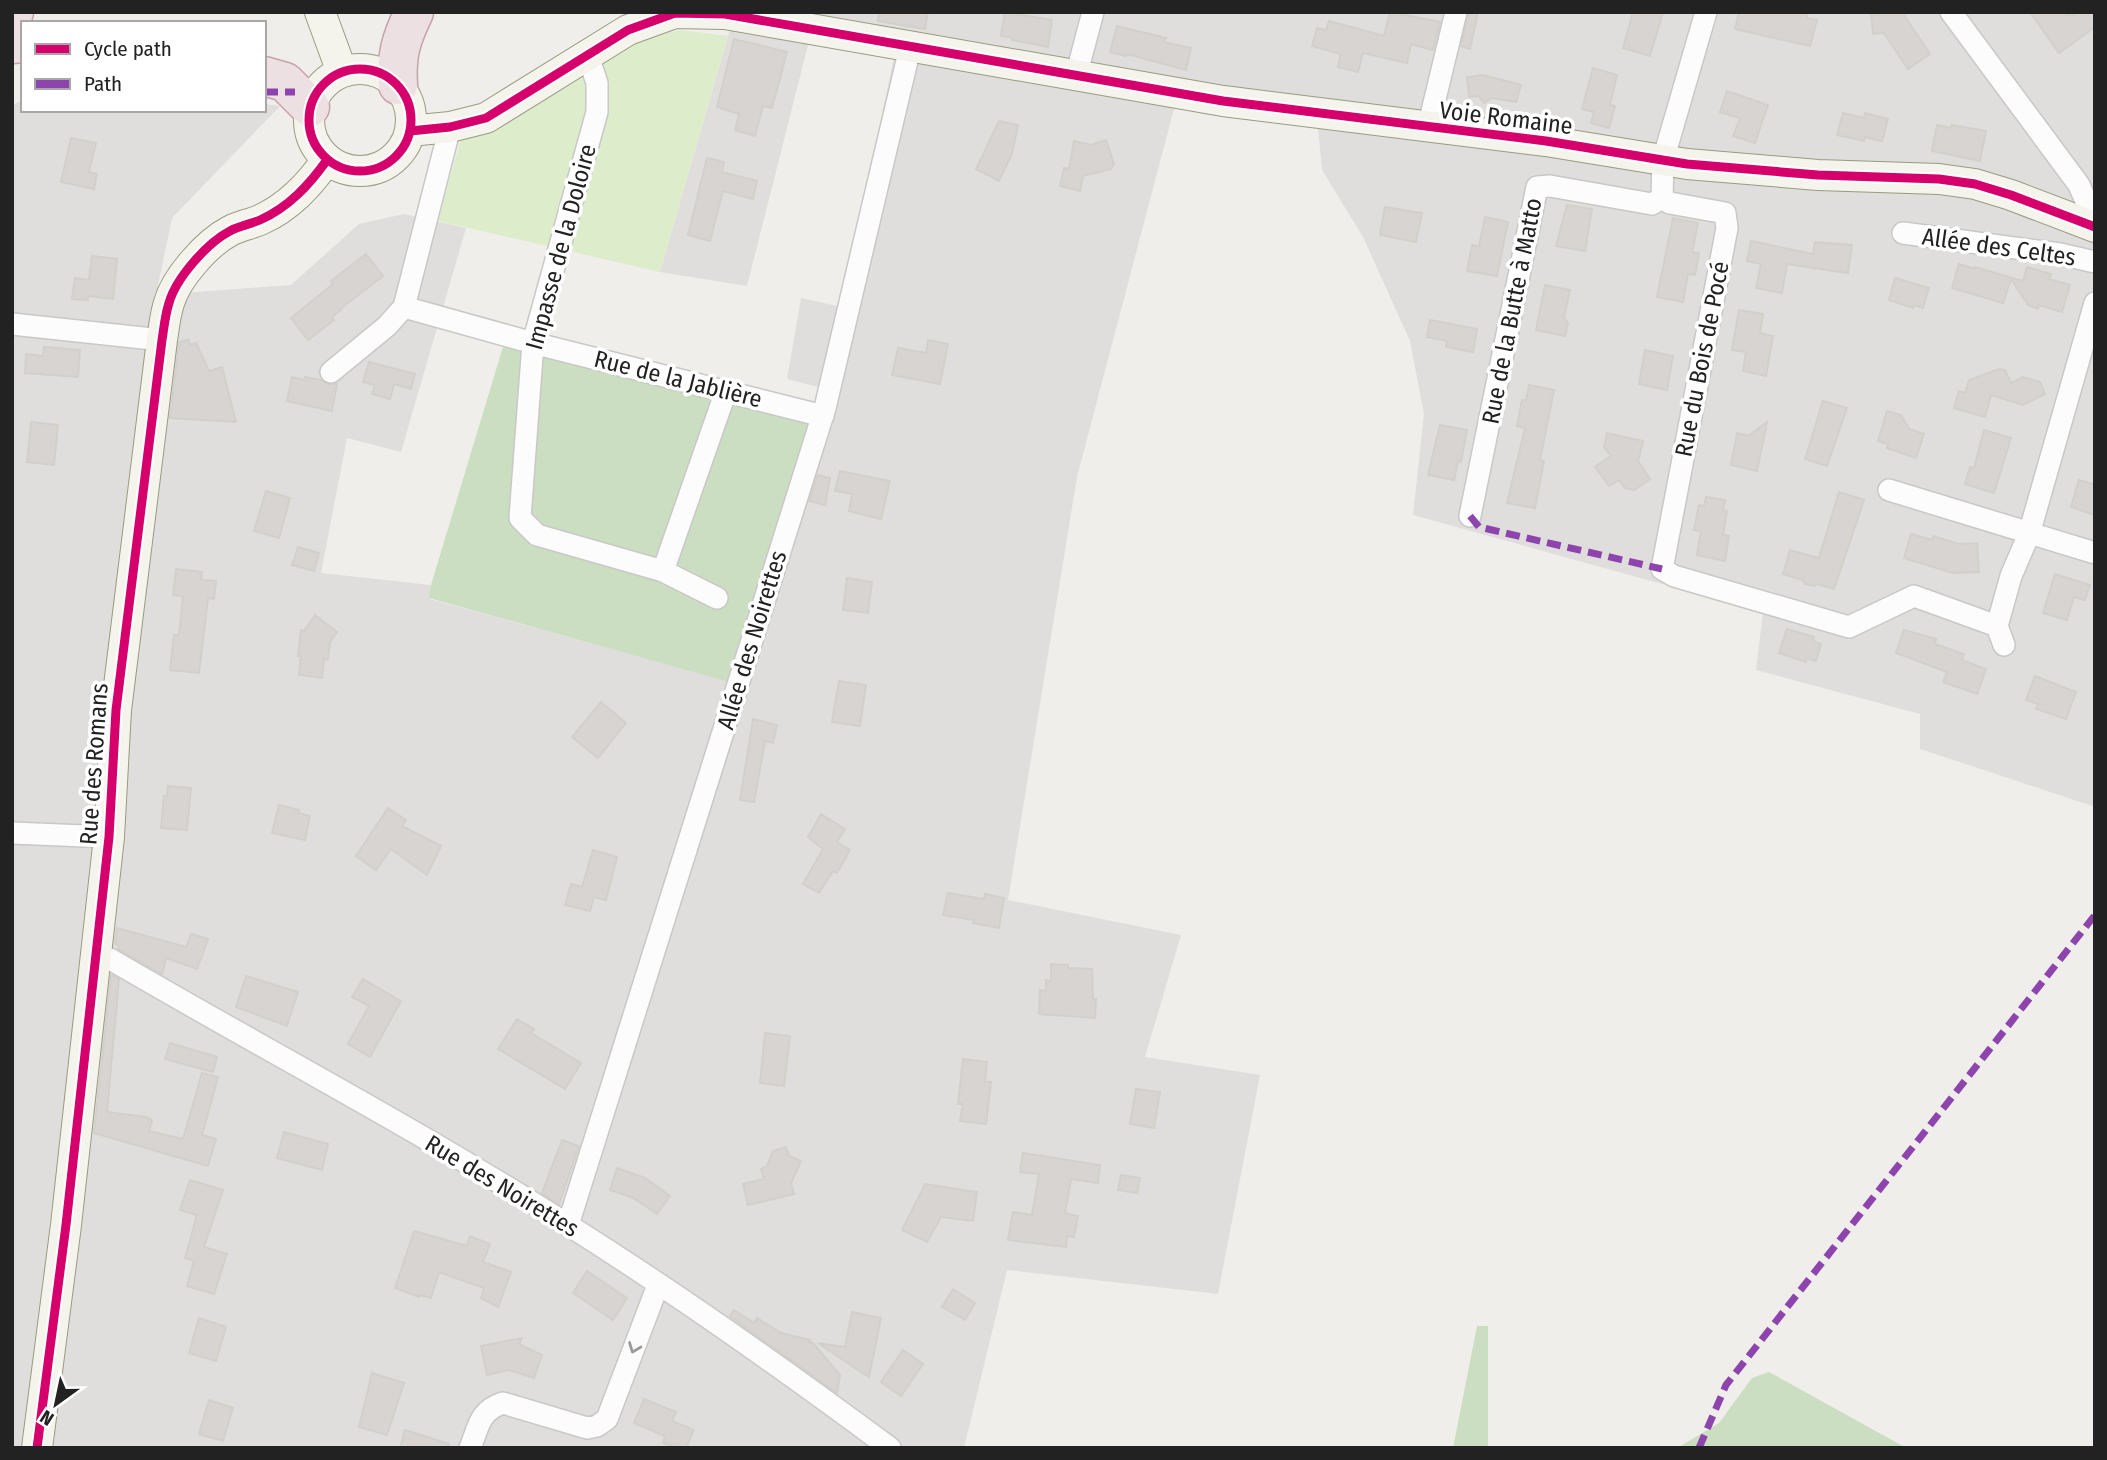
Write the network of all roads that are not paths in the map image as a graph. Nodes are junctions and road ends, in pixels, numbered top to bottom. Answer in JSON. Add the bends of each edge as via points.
{"nodes":[{"id":1,"x":320,"y":12,"type":"edge"},
{"id":2,"x":414,"y":12,"type":"edge"},
{"id":3,"x":1093,"y":12,"type":"edge"},
{"id":4,"x":1456,"y":12,"type":"edge"},
{"id":5,"x":1706,"y":12,"type":"edge"},
{"id":6,"x":1951,"y":12,"type":"edge"},
{"id":7,"x":910,"y":48,"type":"junction"},
{"id":8,"x":588,"y":56,"type":"junction"},
{"id":9,"x":342,"y":72,"type":"junction"},
{"id":10,"x":1076,"y":76,"type":"junction"},
{"id":11,"x":266,"y":77,"type":"edge"},
{"id":12,"x":398,"y":85,"type":"junction"},
{"id":13,"x":310,"y":107,"type":"junction"},
{"id":14,"x":450,"y":127,"type":"junction"},
{"id":15,"x":1428,"y":128,"type":"junction"},
{"id":16,"x":410,"y":131,"type":"junction"},
{"id":17,"x":327,"y":160,"type":"junction"},
{"id":18,"x":1663,"y":160,"type":"junction"},
{"id":19,"x":1662,"y":198,"type":"junction"},
{"id":20,"x":2091,"y":226,"type":"edge"},
{"id":21,"x":1903,"y":233,"type":"dead end"},
{"id":22,"x":2095,"y":262,"type":"edge"},
{"id":23,"x":2095,"y":303,"type":"edge"},
{"id":24,"x":404,"y":307,"type":"junction"},
{"id":25,"x":12,"y":324,"type":"edge"},
{"id":26,"x":162,"y":340,"type":"junction"},
{"id":27,"x":533,"y":343,"type":"junction"},
{"id":28,"x":331,"y":372,"type":"dead end"},
{"id":29,"x":726,"y":391,"type":"junction"},
{"id":30,"x":823,"y":416,"type":"junction"},
{"id":31,"x":1889,"y":490,"type":"dead end"},
{"id":32,"x":1470,"y":516,"type":"dead end"},
{"id":33,"x":2029,"y":534,"type":"junction"},
{"id":34,"x":2095,"y":553,"type":"edge"},
{"id":35,"x":663,"y":571,"type":"junction"},
{"id":36,"x":717,"y":598,"type":"dead end"},
{"id":37,"x":12,"y":833,"type":"edge"},
{"id":38,"x":109,"y":837,"type":"junction"},
{"id":39,"x":95,"y":956,"type":"junction"},
{"id":40,"x":568,"y":1225,"type":"junction"},
{"id":41,"x":659,"y":1285,"type":"junction"},
{"id":42,"x":37,"y":1448,"type":"edge"},
{"id":43,"x":470,"y":1448,"type":"edge"},
{"id":44,"x":890,"y":1448,"type":"edge"}],
"edges":[{"from":1,"to":9,"type":"street"},
{"from":2,"to":12,"type":"highway","via":[[396,60]]},
{"from":3,"to":10,"type":"street"},
{"from":4,"to":15,"type":"street"},
{"from":5,"to":18,"type":"street"},
{"from":6,"to":20,"type":"street","via":[[2079,185]]},
{"from":7,"to":8,"type":"street","name":"Voie Romaine","via":[[725,14],[675,13],[628,30]]},
{"from":7,"to":10,"type":"street","name":"Voie Romaine"},
{"from":7,"to":30,"type":"street","name":"Allée des Noirettes"},
{"from":8,"to":14,"type":"street","name":"Voie Romaine","via":[[486,118]]},
{"from":8,"to":27,"type":"street","name":"Impasse de la Doloire","via":[[597,83],[597,112]]},
{"from":9,"to":12,"type":"street","via":[[372,70]]},
{"from":9,"to":13,"type":"street","via":[[317,92]]},
{"from":10,"to":15,"type":"street","name":"Voie Romaine"},
{"from":11,"to":13,"type":"highway","via":[[285,82]]},
{"from":12,"to":16,"type":"street","via":[[407,99]]},
{"from":13,"to":17,"type":"street","via":[[311,136]]},
{"from":14,"to":16,"type":"street","name":"Voie Romaine"},
{"from":14,"to":24,"type":"street"},
{"from":15,"to":18,"type":"street","name":"Voie Romaine"},
{"from":16,"to":17,"type":"street","via":[[404,148],[377,169],[343,169]]},
{"from":17,"to":26,"type":"street","name":"Rue des Romans","via":[[282,209],[229,231],[204,252],[184,274],[169,302]]},
{"from":18,"to":19,"type":"street"},
{"from":18,"to":20,"type":"street","name":"Voie Romaine","via":[[1740,170],[1975,184]]},
{"from":19,"to":32,"type":"street","name":"Rue de la Butte à Matto","via":[[1652,204],[1537,187]]},
{"from":19,"to":33,"type":"street","name":"Rue du Bois de Pocé","via":[[1725,212],[1727,228],[1662,569],[1849,627],[1914,596],[2001,636],[2011,576]]},
{"from":21,"to":22,"type":"street","name":"Allée des Celtes"},
{"from":23,"to":33,"type":"street"},
{"from":24,"to":27,"type":"street","name":"Rue de la Jablière"},
{"from":24,"to":28,"type":"street"},
{"from":25,"to":26,"type":"street"},
{"from":26,"to":38,"type":"street","name":"Rue des Romans","via":[[116,710]]},
{"from":27,"to":29,"type":"street","name":"Rue de la Jablière"},
{"from":27,"to":35,"type":"street","name":"Impasse de la Doloire","via":[[520,518],[537,535]]},
{"from":29,"to":30,"type":"street","name":"Rue de la Jablière"},
{"from":29,"to":35,"type":"street"},
{"from":30,"to":40,"type":"street","name":"Allée des Noirettes"},
{"from":31,"to":33,"type":"street"},
{"from":33,"to":34,"type":"street"},
{"from":35,"to":36,"type":"street","name":"Impasse de la Doloire"},
{"from":37,"to":38,"type":"street"},
{"from":38,"to":39,"type":"street","name":"Rue des Romans"},
{"from":39,"to":40,"type":"street","name":"Rue des Noirettes","via":[[110,959],[333,1085]]},
{"from":39,"to":42,"type":"street","name":"Rue des Romans"},
{"from":40,"to":41,"type":"street","name":"Rue des Noirettes"},
{"from":41,"to":43,"type":"street","one_way":true,"via":[[607,1419],[587,1428],[503,1403],[484,1414]]},
{"from":41,"to":44,"type":"street","name":"Rue des Noirettes"}]}
